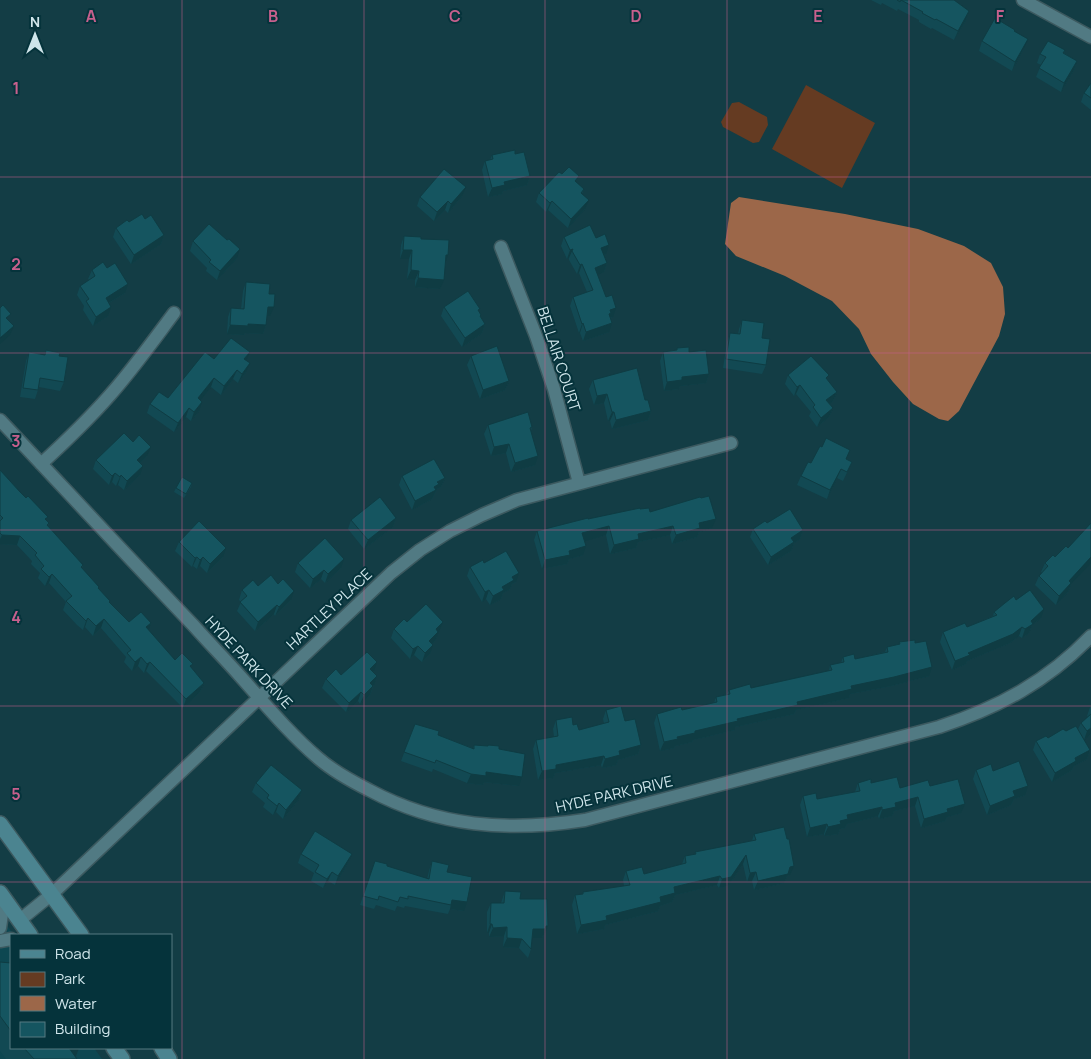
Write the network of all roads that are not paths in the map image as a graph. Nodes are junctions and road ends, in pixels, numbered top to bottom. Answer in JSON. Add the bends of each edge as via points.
{"nodes":[{"id":1,"x":1023,"y":0,"type":"edge"},
{"id":2,"x":1091,"y":38,"type":"edge"},
{"id":3,"x":501,"y":247,"type":"dead end"},
{"id":4,"x":174,"y":313,"type":"dead end"},
{"id":5,"x":0,"y":420,"type":"edge"},
{"id":6,"x":731,"y":443,"type":"dead end"},
{"id":7,"x":41,"y":464,"type":"junction"},
{"id":8,"x":579,"y":483,"type":"junction"},
{"id":9,"x":1091,"y":636,"type":"edge"},
{"id":10,"x":259,"y":697,"type":"junction"},
{"id":11,"x":0,"y":824,"type":"edge"},
{"id":12,"x":52,"y":894,"type":"junction"},
{"id":13,"x":0,"y":895,"type":"edge"},
{"id":14,"x":20,"y":920,"type":"junction"},
{"id":15,"x":0,"y":928,"type":"edge"},
{"id":16,"x":29,"y":934,"type":"edge"},
{"id":17,"x":81,"y":934,"type":"edge"}],
"edges":[{"from":1,"to":2,"type":"street"},
{"from":3,"to":8,"type":"street","name":"BELLAIR COURT","via":[[554,389]]},
{"from":4,"to":7,"type":"street","via":[[109,396]]},
{"from":5,"to":7,"type":"street","name":"HYDE PARK DRIVE"},
{"from":6,"to":8,"type":"street","name":"HARTLEY PLACE"},
{"from":7,"to":10,"type":"street","name":"HYDE PARK DRIVE"},
{"from":8,"to":10,"type":"street","name":"HARTLEY PLACE","via":[[517,500],[450,531],[420,550],[391,573]]},
{"from":9,"to":10,"type":"street","name":"HYDE PARK DRIVE","via":[[1036,683],[973,716],[585,820],[552,826],[479,825],[421,812],[382,797],[320,760]]},
{"from":10,"to":12,"type":"street","name":"HARTLEY PLACE"},
{"from":11,"to":12,"type":"main road"},
{"from":12,"to":14,"type":"street","name":"HARTLEY PLACE"},
{"from":12,"to":17,"type":"main road"},
{"from":13,"to":14,"type":"main road"},
{"from":13,"to":15,"type":"street","via":[[3,908]]},
{"from":14,"to":16,"type":"main road"}]}
